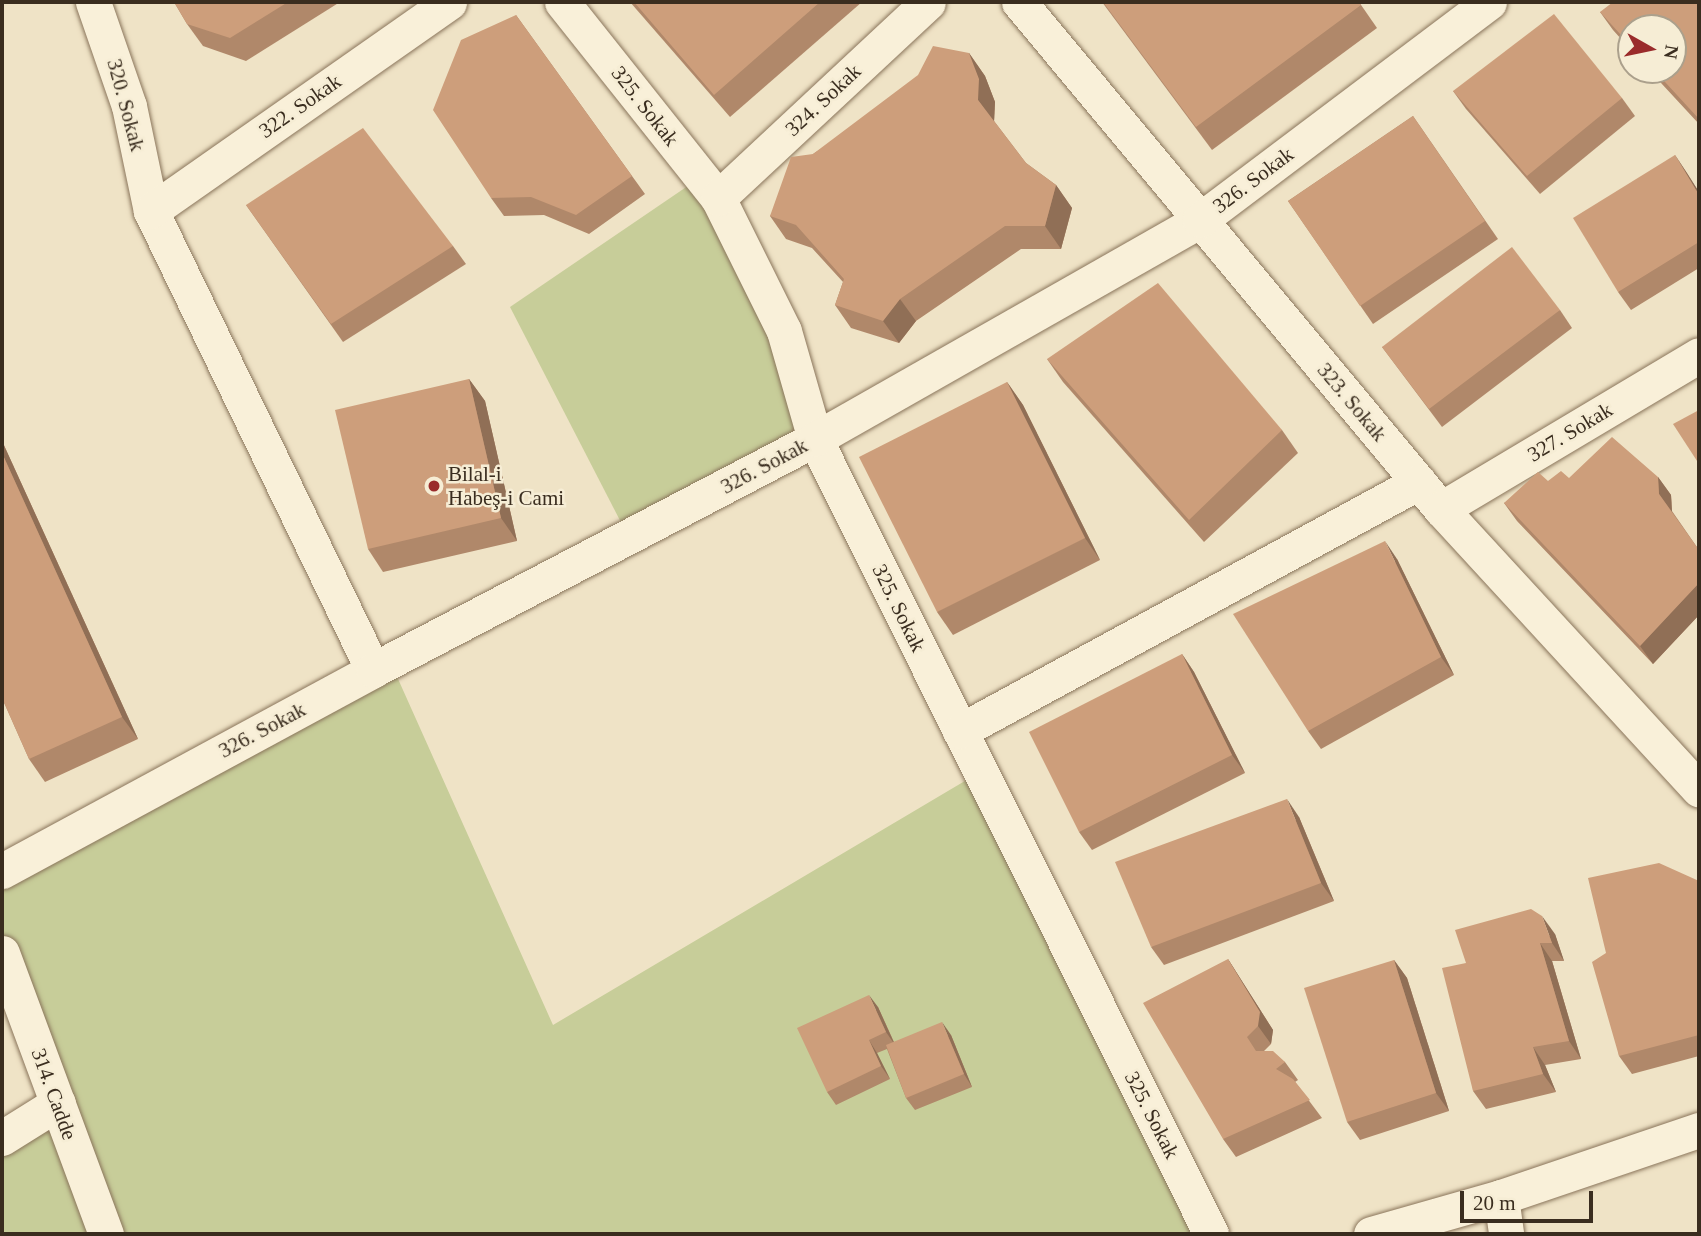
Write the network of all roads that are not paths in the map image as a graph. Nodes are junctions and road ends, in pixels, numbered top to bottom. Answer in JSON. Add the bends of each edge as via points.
{"nodes":[{"id":1,"x":93,"y":2,"type":"edge"},
{"id":2,"x":449,"y":2,"type":"edge"},
{"id":3,"x":562,"y":2,"type":"edge"},
{"id":4,"x":928,"y":2,"type":"edge"},
{"id":5,"x":1019,"y":2,"type":"edge"},
{"id":6,"x":1489,"y":2,"type":"edge"},
{"id":7,"x":718,"y":198,"type":"junction"},
{"id":8,"x":152,"y":211,"type":"junction"},
{"id":9,"x":1200,"y":220,"type":"junction"},
{"id":10,"x":1699,"y":355,"type":"edge"},
{"id":11,"x":815,"y":439,"type":"junction"},
{"id":12,"x":1419,"y":482,"type":"junction"},
{"id":13,"x":1441,"y":509,"type":"junction"},
{"id":14,"x":373,"y":670,"type":"junction"},
{"id":15,"x":960,"y":731,"type":"junction"},
{"id":16,"x":1699,"y":790,"type":"edge"},
{"id":17,"x":2,"y":871,"type":"edge"},
{"id":18,"x":2,"y":953,"type":"edge"},
{"id":19,"x":58,"y":1104,"type":"junction"},
{"id":20,"x":1699,"y":1130,"type":"edge"},
{"id":21,"x":2,"y":1138,"type":"edge"},
{"id":22,"x":1501,"y":1197,"type":"junction"},
{"id":23,"x":106,"y":1234,"type":"edge"},
{"id":24,"x":1211,"y":1234,"type":"edge"},
{"id":25,"x":1371,"y":1234,"type":"edge"},
{"id":26,"x":1506,"y":1234,"type":"edge"}],
"edges":[{"from":1,"to":8,"type":"street","name":"320. Sokak","via":[[129,106]]},
{"from":2,"to":8,"type":"street","name":"322. Sokak"},
{"from":3,"to":7,"type":"street","name":"325. Sokak"},
{"from":4,"to":7,"type":"street","name":"324. Sokak"},
{"from":5,"to":9,"type":"street","name":"323. Sokak"},
{"from":6,"to":9,"type":"street","name":"326. Sokak"},
{"from":7,"to":11,"type":"street","name":"325. Sokak","via":[[784,331]]},
{"from":8,"to":14,"type":"street","name":"320. Sokak"},
{"from":9,"to":11,"type":"street","name":"326. Sokak"},
{"from":9,"to":12,"type":"street","name":"323. Sokak"},
{"from":10,"to":13,"type":"street","name":"327. Sokak"},
{"from":11,"to":14,"type":"street","name":"326. Sokak"},
{"from":11,"to":15,"type":"street","name":"325. Sokak"},
{"from":12,"to":13,"type":"street","name":"323. Sokak"},
{"from":12,"to":15,"type":"street"},
{"from":13,"to":16,"type":"street","name":"323. Sokak"},
{"from":14,"to":17,"type":"street","name":"326. Sokak"},
{"from":15,"to":24,"type":"street","name":"325. Sokak"},
{"from":18,"to":19,"type":"street","name":"314. Cadde"},
{"from":19,"to":21,"type":"street"},
{"from":19,"to":23,"type":"street","name":"314. Cadde"},
{"from":20,"to":22,"type":"street"},
{"from":22,"to":25,"type":"street"},
{"from":22,"to":26,"type":"street"}]}
